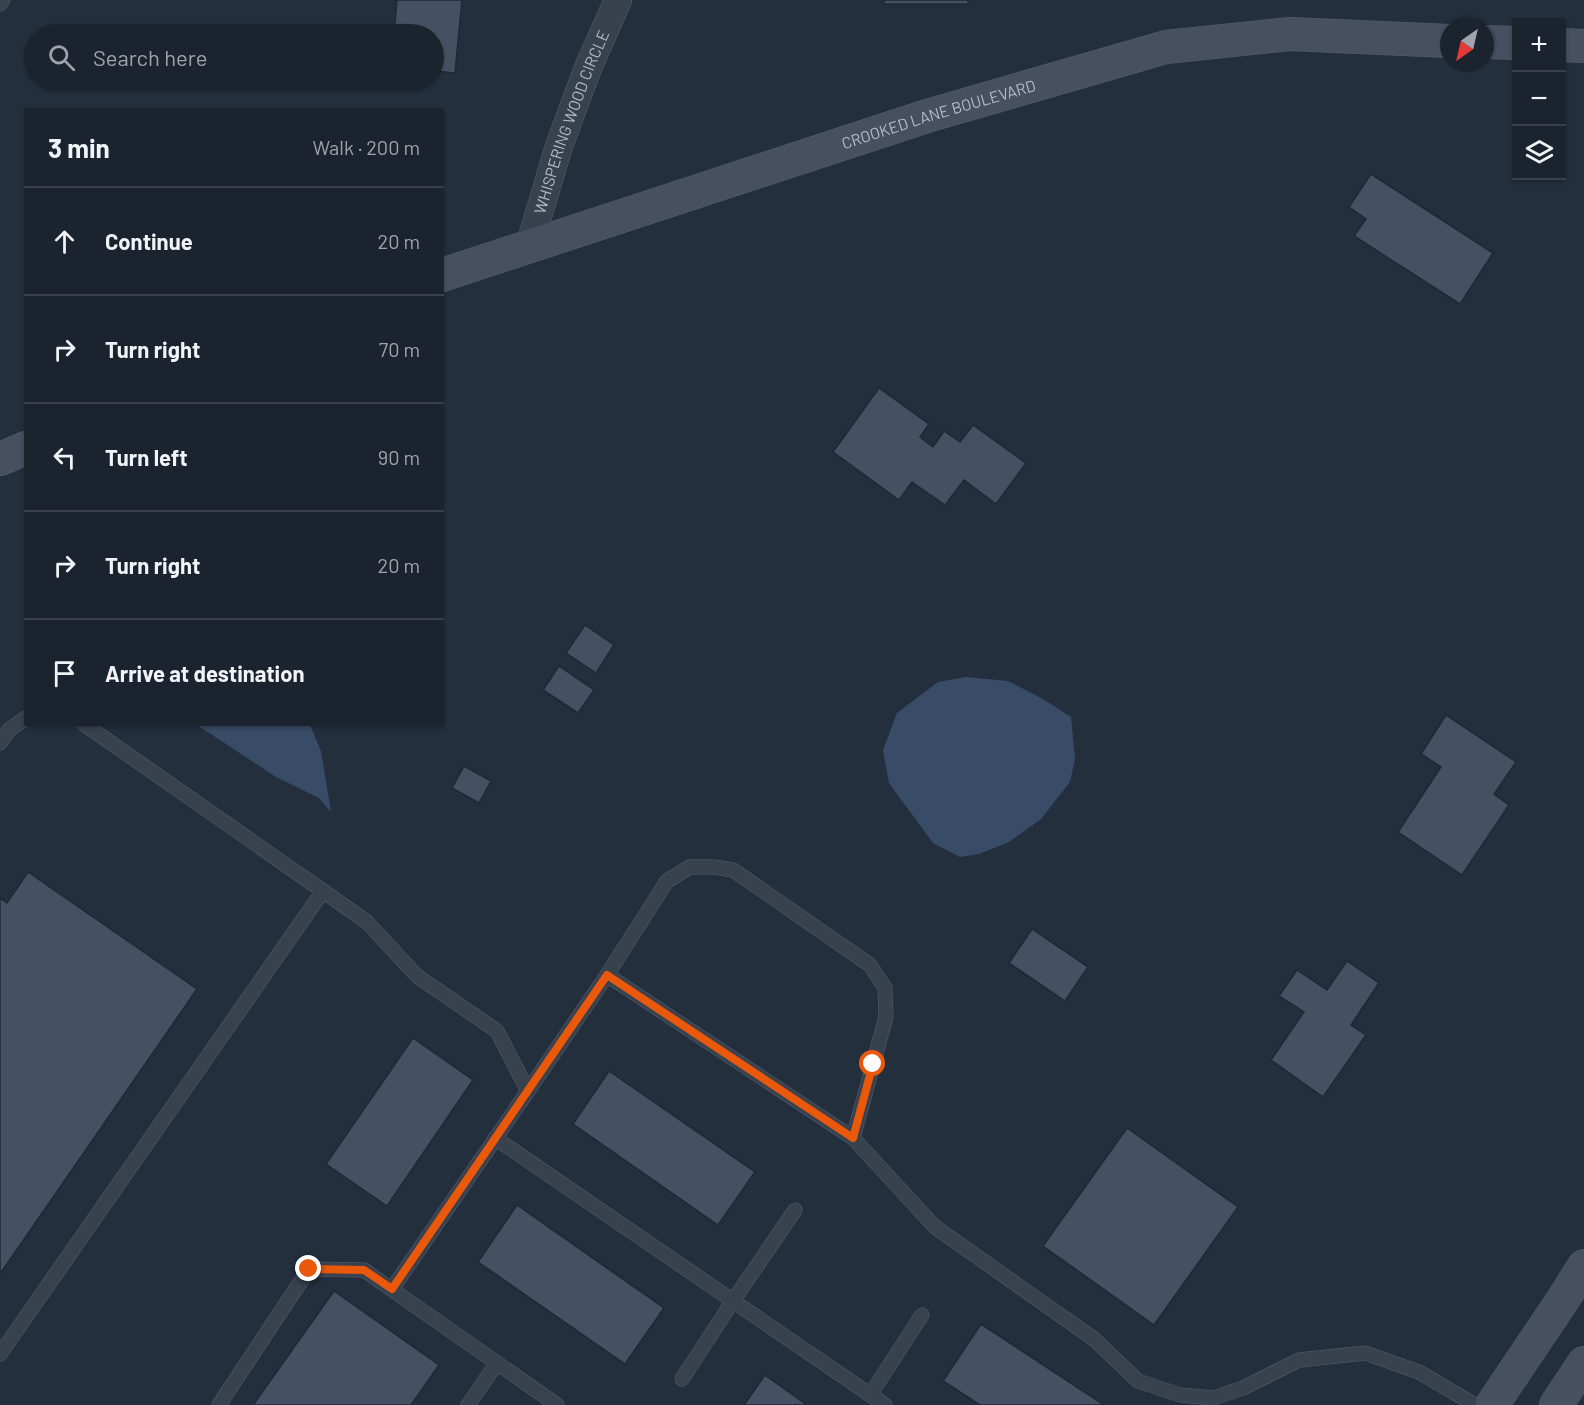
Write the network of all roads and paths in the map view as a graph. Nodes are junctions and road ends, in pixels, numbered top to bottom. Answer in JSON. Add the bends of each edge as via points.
{"nodes":[{"id":1,"x":3,"y":0,"type":"edge"},
{"id":2,"x":618,"y":0,"type":"edge"},
{"id":3,"x":0,"y":4,"type":"edge"},
{"id":4,"x":1440,"y":41,"type":"edge"},
{"id":5,"x":1494,"y":42,"type":"edge"},
{"id":6,"x":1512,"y":43,"type":"edge"},
{"id":7,"x":1566,"y":45,"type":"edge"},
{"id":8,"x":1584,"y":46,"type":"edge"},
{"id":9,"x":529,"y":247,"type":"junction"},
{"id":10,"x":444,"y":274,"type":"edge"},
{"id":11,"x":24,"y":449,"type":"edge"},
{"id":12,"x":0,"y":459,"type":"edge"},
{"id":13,"x":24,"y":719,"type":"edge"},
{"id":14,"x":87,"y":726,"type":"edge"},
{"id":15,"x":0,"y":743,"type":"edge"},
{"id":16,"x":323,"y":891,"type":"junction"},
{"id":17,"x":607,"y":975,"type":"junction"},
{"id":18,"x":528,"y":1091,"type":"junction"},
{"id":19,"x":495,"y":1138,"type":"junction"},
{"id":20,"x":853,"y":1138,"type":"junction"},
{"id":21,"x":795,"y":1210,"type":"dead end"},
{"id":22,"x":1584,"y":1266,"type":"edge"},
{"id":23,"x":392,"y":1289,"type":"junction"},
{"id":24,"x":733,"y":1301,"type":"junction"},
{"id":25,"x":922,"y":1315,"type":"dead end"},
{"id":26,"x":0,"y":1354,"type":"edge"},
{"id":27,"x":497,"y":1363,"type":"junction"},
{"id":28,"x":1584,"y":1363,"type":"edge"},
{"id":29,"x":682,"y":1378,"type":"dead end"},
{"id":30,"x":870,"y":1395,"type":"junction"},
{"id":31,"x":219,"y":1405,"type":"edge"},
{"id":32,"x":468,"y":1405,"type":"edge"},
{"id":33,"x":557,"y":1405,"type":"edge"},
{"id":34,"x":885,"y":1405,"type":"edge"},
{"id":35,"x":1475,"y":1405,"type":"edge"},
{"id":36,"x":1492,"y":1405,"type":"edge"},
{"id":37,"x":1556,"y":1405,"type":"edge"}],
"edges":[{"from":1,"to":3,"type":"lane"},
{"from":2,"to":9,"type":"street","name":"WHISPERING WOOD CIRCLE","via":[[559,146]]},
{"from":4,"to":9,"type":"street","name":"CROOKED LANE BOULEVARD","via":[[1290,34],[1166,47],[927,116]]},
{"from":5,"to":6,"type":"street"},
{"from":7,"to":8,"type":"street"},
{"from":9,"to":10,"type":"street","name":"CROOKED LANE BOULEVARD"},
{"from":11,"to":12,"type":"street"},
{"from":13,"to":15,"type":"lane"},
{"from":14,"to":16,"type":"lane"},
{"from":16,"to":18,"type":"lane","via":[[367,922],[417,976],[497,1031]]},
{"from":16,"to":26,"type":"lane"},
{"from":17,"to":18,"type":"lane"},
{"from":17,"to":20,"type":"lane"},
{"from":17,"to":20,"type":"lane","via":[[667,881],[690,867],[733,870],[870,965],[885,988],[886,1017]]},
{"from":18,"to":19,"type":"lane"},
{"from":19,"to":23,"type":"lane"},
{"from":19,"to":24,"type":"lane"},
{"from":20,"to":35,"type":"lane","via":[[935,1227],[1094,1339],[1138,1381],[1180,1395],[1213,1398],[1299,1360],[1365,1353],[1419,1372]]},
{"from":21,"to":24,"type":"lane"},
{"from":22,"to":36,"type":"street"},
{"from":23,"to":27,"type":"lane"},
{"from":23,"to":31,"type":"lane","via":[[364,1270],[309,1269]]},
{"from":24,"to":29,"type":"lane"},
{"from":24,"to":30,"type":"lane"},
{"from":25,"to":30,"type":"lane"},
{"from":27,"to":32,"type":"lane"},
{"from":27,"to":33,"type":"lane"},
{"from":28,"to":37,"type":"street"},
{"from":30,"to":34,"type":"lane"}]}
